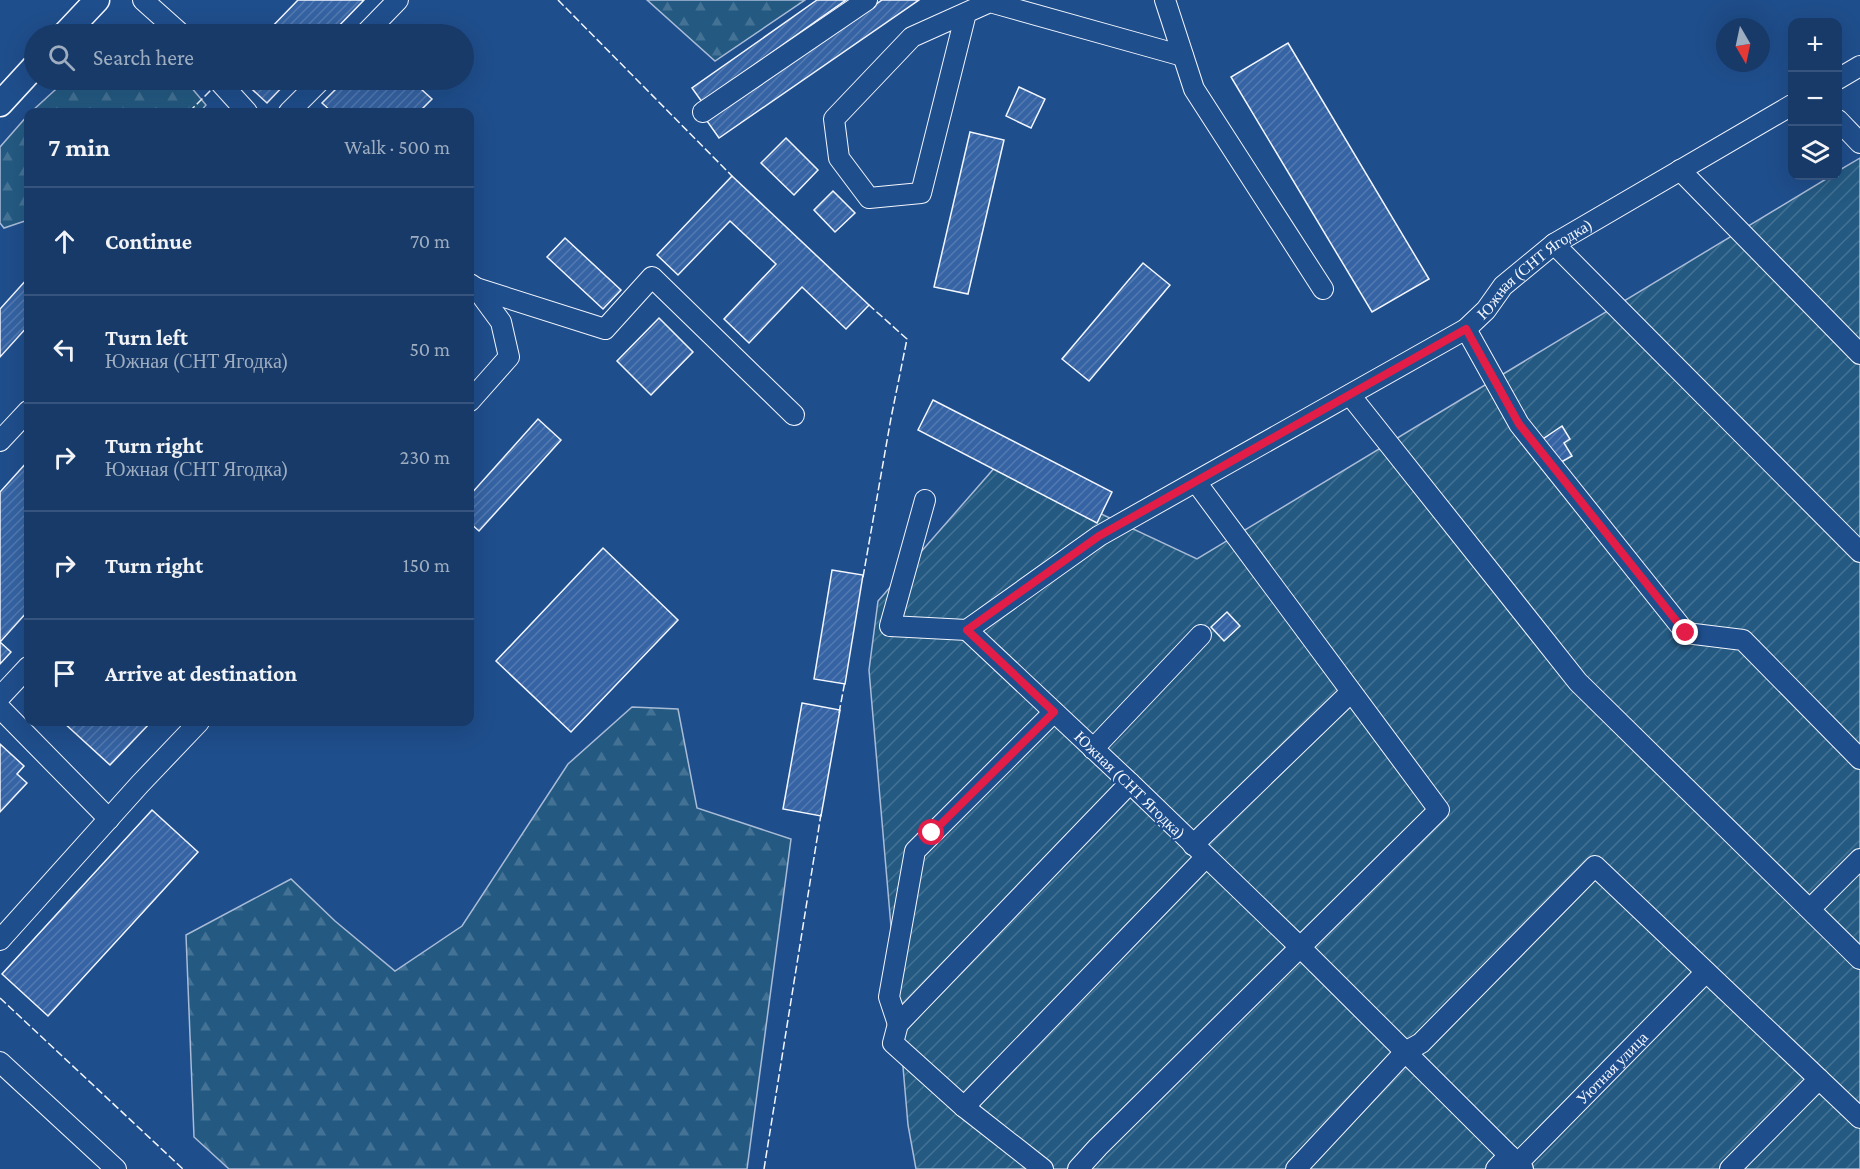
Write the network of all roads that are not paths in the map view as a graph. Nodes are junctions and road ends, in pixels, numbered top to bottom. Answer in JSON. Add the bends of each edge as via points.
{"nodes":[{"id":1,"x":97,"y":0,"type":"edge"},
{"id":2,"x":143,"y":0,"type":"edge"},
{"id":3,"x":398,"y":0,"type":"edge"},
{"id":4,"x":867,"y":0,"type":"edge"},
{"id":5,"x":1165,"y":0,"type":"edge"},
{"id":6,"x":966,"y":13,"type":"junction"},
{"id":7,"x":74,"y":24,"type":"edge"},
{"id":8,"x":170,"y":24,"type":"edge"},
{"id":9,"x":375,"y":24,"type":"edge"},
{"id":10,"x":1183,"y":56,"type":"junction"},
{"id":11,"x":1860,"y":66,"type":"edge"},
{"id":12,"x":1842,"y":77,"type":"edge"},
{"id":13,"x":24,"y":78,"type":"edge"},
{"id":14,"x":227,"y":90,"type":"edge"},
{"id":15,"x":311,"y":90,"type":"edge"},
{"id":16,"x":0,"y":104,"type":"edge"},
{"id":17,"x":1788,"y":107,"type":"edge"},
{"id":18,"x":243,"y":108,"type":"edge"},
{"id":19,"x":293,"y":108,"type":"edge"},
{"id":20,"x":703,"y":112,"type":"dead end"},
{"id":21,"x":1842,"y":124,"type":"edge"},
{"id":22,"x":1860,"y":143,"type":"edge"},
{"id":23,"x":1680,"y":170,"type":"junction"},
{"id":24,"x":1554,"y":244,"type":"junction"},
{"id":25,"x":474,"y":286,"type":"edge"},
{"id":26,"x":474,"y":287,"type":"edge"},
{"id":27,"x":1323,"y":289,"type":"dead end"},
{"id":28,"x":1466,"y":329,"type":"junction"},
{"id":29,"x":1860,"y":354,"type":"edge"},
{"id":30,"x":1350,"y":395,"type":"junction"},
{"id":31,"x":474,"y":396,"type":"edge"},
{"id":32,"x":24,"y":415,"type":"edge"},
{"id":33,"x":794,"y":415,"type":"dead end"},
{"id":34,"x":0,"y":441,"type":"edge"},
{"id":35,"x":1196,"y":482,"type":"junction"},
{"id":36,"x":925,"y":500,"type":"dead end"},
{"id":37,"x":1860,"y":552,"type":"edge"},
{"id":38,"x":967,"y":630,"type":"junction"},
{"id":39,"x":1201,"y":635,"type":"dead end"},
{"id":40,"x":24,"y":671,"type":"edge"},
{"id":41,"x":1351,"y":692,"type":"junction"},
{"id":42,"x":0,"y":697,"type":"edge"},
{"id":43,"x":0,"y":708,"type":"edge"},
{"id":44,"x":1054,"y":712,"type":"junction"},
{"id":45,"x":195,"y":726,"type":"edge"},
{"id":46,"x":1093,"y":749,"type":"junction"},
{"id":47,"x":1860,"y":759,"type":"edge"},
{"id":48,"x":1130,"y":783,"type":"junction"},
{"id":49,"x":109,"y":819,"type":"junction"},
{"id":50,"x":1199,"y":851,"type":"junction"},
{"id":51,"x":1860,"y":859,"type":"edge"},
{"id":52,"x":1810,"y":909,"type":"junction"},
{"id":53,"x":0,"y":940,"type":"edge"},
{"id":54,"x":1300,"y":947,"type":"junction"},
{"id":55,"x":1860,"y":959,"type":"edge"},
{"id":56,"x":1706,"y":972,"type":"junction"},
{"id":57,"x":898,"y":1024,"type":"junction"},
{"id":58,"x":1405,"y":1052,"type":"junction"},
{"id":59,"x":0,"y":1062,"type":"edge"},
{"id":60,"x":1819,"y":1079,"type":"junction"},
{"id":61,"x":964,"y":1107,"type":"junction"},
{"id":62,"x":1860,"y":1118,"type":"edge"},
{"id":63,"x":1511,"y":1164,"type":"edge"},
{"id":64,"x":116,"y":1169,"type":"edge"},
{"id":65,"x":1043,"y":1169,"type":"edge"},
{"id":66,"x":1078,"y":1169,"type":"edge"},
{"id":67,"x":1296,"y":1169,"type":"edge"},
{"id":68,"x":1730,"y":1169,"type":"edge"}],
"edges":[{"from":1,"to":7,"type":"main road"},
{"from":2,"to":8,"type":"street"},
{"from":3,"to":9,"type":"street"},
{"from":4,"to":20,"type":"street"},
{"from":5,"to":10,"type":"street"},
{"from":6,"to":6,"type":"street","via":[[912,37],[834,118],[839,158],[868,198],[921,193]]},
{"from":6,"to":10,"type":"street","via":[[990,2]]},
{"from":10,"to":27,"type":"street","via":[[1194,89]]},
{"from":11,"to":12,"type":"street"},
{"from":13,"to":16,"type":"main road"},
{"from":14,"to":18,"type":"street"},
{"from":15,"to":19,"type":"street"},
{"from":17,"to":23,"type":"street","name":"Южная (СНТ Ягодка)"},
{"from":21,"to":22,"type":"street"},
{"from":23,"to":24,"type":"street","name":"Южная (СНТ Ягодка)"},
{"from":23,"to":29,"type":"street"},
{"from":24,"to":28,"type":"street","name":"Южная (СНТ Ягодка)","via":[[1503,286]]},
{"from":24,"to":37,"type":"street"},
{"from":25,"to":33,"type":"street","via":[[604,329],[652,276]]},
{"from":26,"to":31,"type":"street","via":[[501,322],[509,357]]},
{"from":28,"to":30,"type":"street","name":"Южная (СНТ Ягодка)"},
{"from":28,"to":47,"type":"street","via":[[1519,424],[1686,633],[1743,640]]},
{"from":30,"to":35,"type":"street","name":"Южная (СНТ Ягодка)"},
{"from":30,"to":52,"type":"street","via":[[1578,682]]},
{"from":32,"to":34,"type":"street"},
{"from":35,"to":38,"type":"street","name":"Южная (СНТ Ягодка)","via":[[1099,536]]},
{"from":35,"to":41,"type":"street"},
{"from":36,"to":38,"type":"street","via":[[890,626]]},
{"from":38,"to":44,"type":"street","name":"Южная (СНТ Ягодка)"},
{"from":39,"to":46,"type":"street"},
{"from":40,"to":42,"type":"street"},
{"from":41,"to":50,"type":"street"},
{"from":41,"to":54,"type":"street","via":[[1439,810]]},
{"from":43,"to":49,"type":"street"},
{"from":44,"to":46,"type":"street","name":"Южная (СНТ Ягодка)"},
{"from":44,"to":57,"type":"street","via":[[915,851],[889,997]]},
{"from":45,"to":49,"type":"street"},
{"from":46,"to":48,"type":"street","name":"Южная (СНТ Ягодка)"},
{"from":48,"to":50,"type":"street","name":"Южная (СНТ Ягодка)"},
{"from":48,"to":57,"type":"street"},
{"from":49,"to":53,"type":"street"},
{"from":50,"to":54,"type":"street","name":"Южная (СНТ Ягодка)"},
{"from":50,"to":61,"type":"street"},
{"from":51,"to":52,"type":"street"},
{"from":52,"to":55,"type":"street"},
{"from":54,"to":58,"type":"street","name":"Южная (СНТ Ягодка)"},
{"from":54,"to":66,"type":"street"},
{"from":56,"to":58,"type":"street","via":[[1594,866],[1421,1042]]},
{"from":56,"to":60,"type":"street"},
{"from":56,"to":63,"type":"street","name":"Уютная улица"},
{"from":57,"to":61,"type":"street","via":[[893,1043]]},
{"from":58,"to":63,"type":"street","name":"Южная (СНТ Ягодка)"},
{"from":58,"to":67,"type":"street"},
{"from":59,"to":64,"type":"street"},
{"from":60,"to":62,"type":"street"},
{"from":60,"to":68,"type":"street"},
{"from":61,"to":65,"type":"street"}]}
